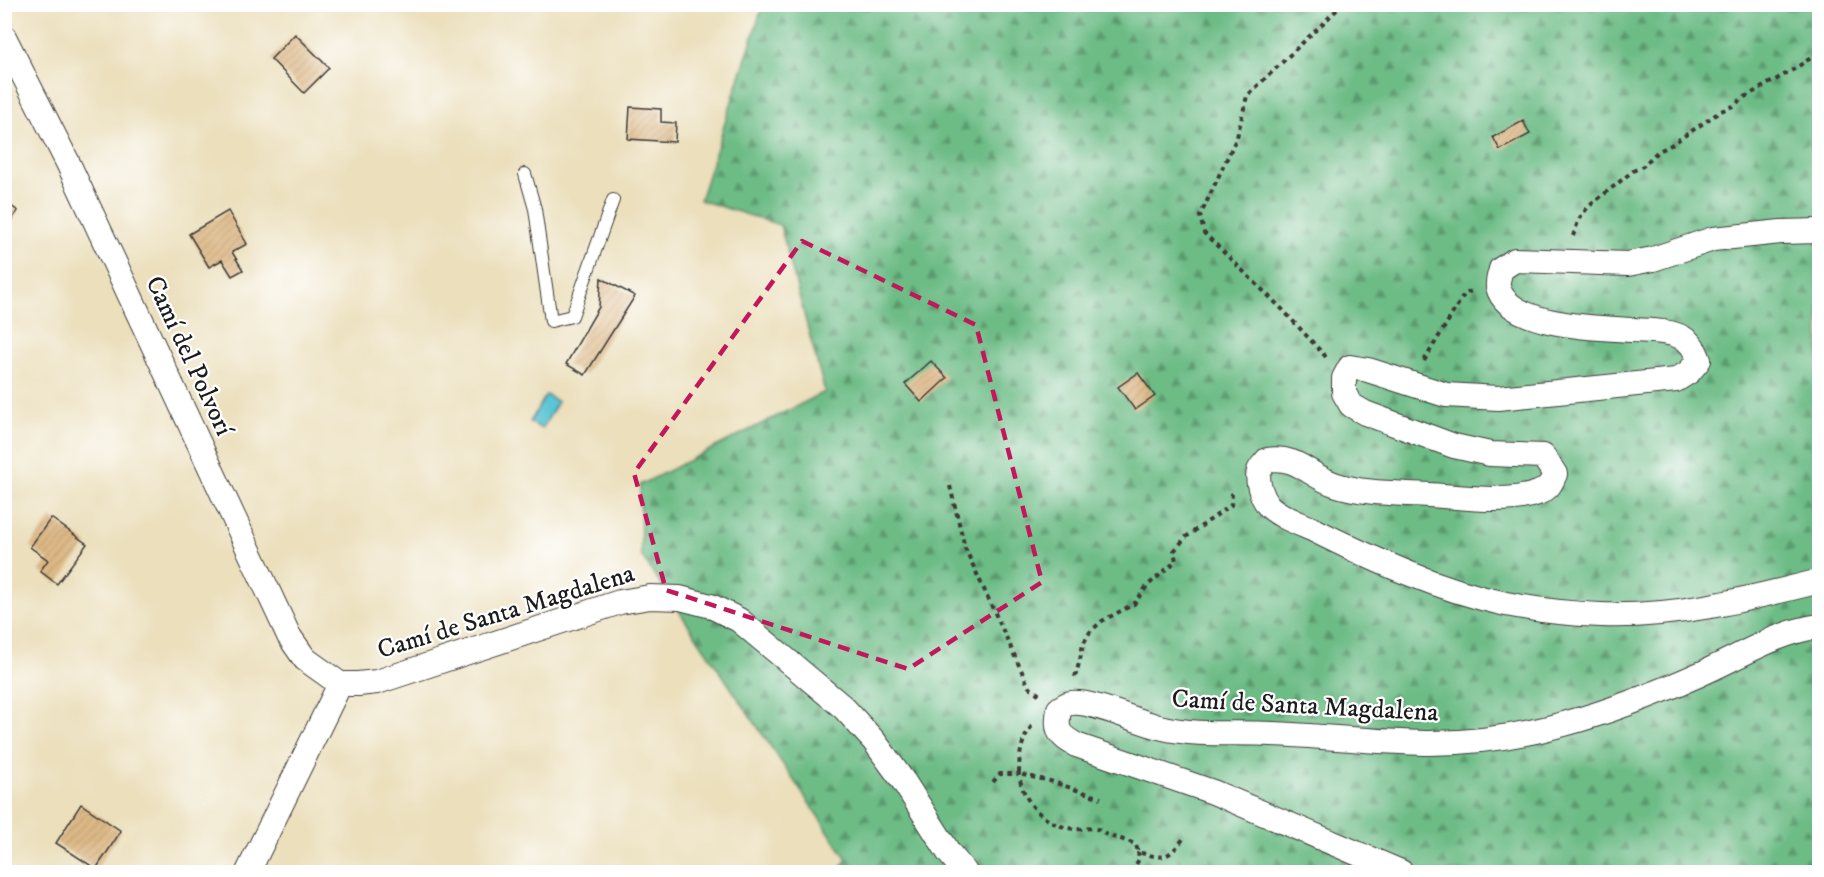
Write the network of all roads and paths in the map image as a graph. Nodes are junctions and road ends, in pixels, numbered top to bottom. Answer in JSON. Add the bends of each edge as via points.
{"nodes":[{"id":1,"x":1343,"y":4,"type":"edge"},
{"id":2,"x":4,"y":37,"type":"edge"},
{"id":3,"x":1820,"y":52,"type":"edge"},
{"id":4,"x":525,"y":174,"type":"dead end"},
{"id":5,"x":613,"y":200,"type":"dead end"},
{"id":6,"x":1820,"y":231,"type":"edge"},
{"id":7,"x":1573,"y":235,"type":"dead end"},
{"id":8,"x":1498,"y":285,"type":"junction"},
{"id":9,"x":1344,"y":378,"type":"junction"},
{"id":10,"x":1411,"y":383,"type":"junction"},
{"id":11,"x":950,"y":486,"type":"dead end"},
{"id":12,"x":1260,"y":488,"type":"junction"},
{"id":13,"x":1820,"y":581,"type":"edge"},
{"id":14,"x":1820,"y":626,"type":"edge"},
{"id":15,"x":340,"y":684,"type":"junction"},
{"id":16,"x":1084,"y":704,"type":"junction"},
{"id":17,"x":1059,"y":709,"type":"junction"},
{"id":18,"x":1019,"y":774,"type":"junction"},
{"id":19,"x":993,"y":782,"type":"dead end"},
{"id":20,"x":1101,"y":798,"type":"dead end"},
{"id":21,"x":1183,"y":839,"type":"dead end"},
{"id":22,"x":1138,"y":852,"type":"junction"},
{"id":23,"x":248,"y":873,"type":"edge"},
{"id":24,"x":965,"y":873,"type":"edge"},
{"id":25,"x":1132,"y":873,"type":"edge"},
{"id":26,"x":1401,"y":873,"type":"edge"}],
"edges":[{"from":1,"to":9,"type":"path","via":[[1247,96],[1237,137],[1200,216],[1204,232],[1283,310]]},
{"from":2,"to":15,"type":"street","name":"Camí del Polvorí","via":[[68,163],[289,636],[305,659]]},
{"from":3,"to":7,"type":"path","via":[[1657,152],[1588,207]]},
{"from":4,"to":5,"type":"lane","via":[[535,209],[551,321],[572,316]]},
{"from":6,"to":8,"type":"street","via":[[1713,239],[1628,264],[1515,260],[1501,269]]},
{"from":8,"to":10,"type":"path","via":[[1465,293]]},
{"from":8,"to":10,"type":"street","via":[[1503,298],[1522,313],[1584,327],[1682,337],[1693,346],[1699,360],[1676,380],[1498,398],[1446,395]]},
{"from":9,"to":10,"type":"street","via":[[1350,367]]},
{"from":9,"to":12,"type":"street","via":[[1344,393],[1351,405],[1402,428],[1490,454],[1543,456],[1555,474],[1550,486],[1510,499],[1378,492],[1333,483],[1280,458],[1267,460],[1259,471]]},
{"from":11,"to":17,"type":"path","via":[[965,548],[1029,687]]},
{"from":12,"to":13,"type":"street","via":[[1268,506],[1365,556],[1459,592],[1505,604],[1604,615],[1688,610]]},
{"from":12,"to":16,"type":"path","via":[[1237,489],[1232,494],[1231,506],[1180,542],[1174,551],[1176,561],[1147,586],[1134,604],[1090,632],[1074,678],[1083,691]]},
{"from":14,"to":16,"type":"street","name":"Camí de Santa Magdalena","via":[[1788,633],[1654,695],[1610,711],[1543,730],[1475,742],[1200,733],[1132,720]]},
{"from":15,"to":23,"type":"street"},
{"from":15,"to":24,"type":"street","name":"Camí de Santa Magdalena","via":[[378,681],[620,602],[680,598],[711,606],[739,620],[844,708],[874,741]]},
{"from":16,"to":17,"type":"street","name":"Camí de Santa Magdalena","via":[[1071,703]]},
{"from":17,"to":18,"type":"path","via":[[1028,730]]},
{"from":17,"to":26,"type":"street","via":[[1057,724],[1061,736],[1076,745],[1213,792]]},
{"from":18,"to":19,"type":"path","via":[[1000,774]]},
{"from":18,"to":20,"type":"path"},
{"from":18,"to":22,"type":"path","via":[[1026,798],[1046,819],[1075,829],[1097,829],[1136,845]]},
{"from":21,"to":22,"type":"path","via":[[1172,854],[1159,858]]},
{"from":22,"to":25,"type":"path"}]}
